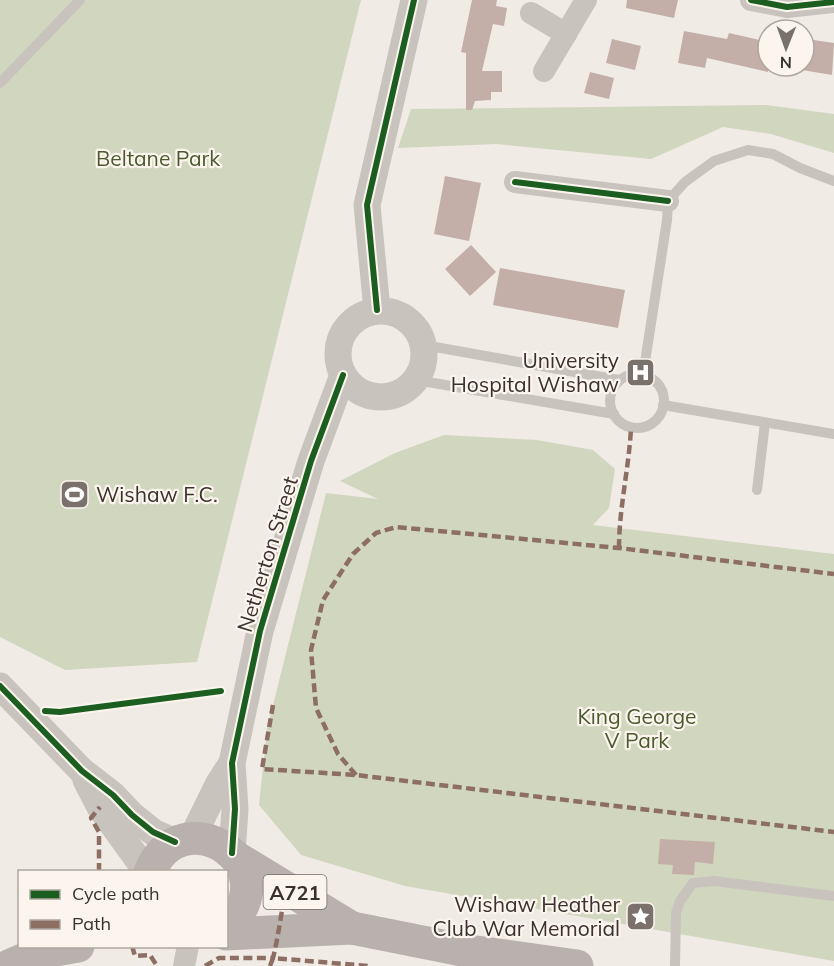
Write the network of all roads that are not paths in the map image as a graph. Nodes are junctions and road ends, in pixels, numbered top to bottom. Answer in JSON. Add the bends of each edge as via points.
{"nodes":[{"id":1,"x":80,"y":0,"type":"edge"},
{"id":2,"x":414,"y":0,"type":"edge"},
{"id":3,"x":586,"y":0,"type":"edge"},
{"id":4,"x":751,"y":0,"type":"edge"},
{"id":5,"x":831,"y":1,"type":"edge"},
{"id":6,"x":531,"y":13,"type":"dead end"},
{"id":7,"x":566,"y":34,"type":"junction"},
{"id":8,"x":544,"y":71,"type":"dead end"},
{"id":9,"x":0,"y":83,"type":"edge"},
{"id":10,"x":834,"y":181,"type":"edge"},
{"id":11,"x":515,"y":182,"type":"dead end"},
{"id":12,"x":668,"y":201,"type":"junction"},
{"id":13,"x":377,"y":310,"type":"junction"},
{"id":14,"x":424,"y":345,"type":"junction"},
{"id":15,"x":343,"y":375,"type":"junction"},
{"id":16,"x":643,"y":375,"type":"junction"},
{"id":17,"x":416,"y":380,"type":"junction"},
{"id":18,"x":619,"y":380,"type":"junction"},
{"id":19,"x":663,"y":405,"type":"junction"},
{"id":20,"x":614,"y":414,"type":"junction"},
{"id":21,"x":765,"y":423,"type":"junction"},
{"id":22,"x":834,"y":434,"type":"edge"},
{"id":23,"x":757,"y":490,"type":"dead end"},
{"id":24,"x":0,"y":686,"type":"edge"},
{"id":25,"x":232,"y":763,"type":"junction"},
{"id":26,"x":82,"y":771,"type":"junction"},
{"id":27,"x":184,"y":840,"type":"junction"},
{"id":28,"x":235,"y":855,"type":"junction"},
{"id":29,"x":147,"y":870,"type":"edge"},
{"id":30,"x":149,"y":870,"type":"edge"},
{"id":31,"x":834,"y":896,"type":"edge"},
{"id":32,"x":228,"y":926,"type":"edge"},
{"id":33,"x":352,"y":928,"type":"junction"},
{"id":34,"x":228,"y":933,"type":"edge"},
{"id":35,"x":60,"y":948,"type":"edge"},
{"id":36,"x":188,"y":948,"type":"edge"},
{"id":37,"x":43,"y":950,"type":"edge"},
{"id":38,"x":9,"y":966,"type":"edge"},
{"id":39,"x":184,"y":966,"type":"edge"},
{"id":40,"x":577,"y":966,"type":"edge"},
{"id":41,"x":675,"y":966,"type":"edge"}],
"edges":[{"from":1,"to":9,"type":"lane"},
{"from":2,"to":13,"type":"street","via":[[367,205]]},
{"from":3,"to":7,"type":"street"},
{"from":4,"to":5,"type":"street","via":[[787,7]]},
{"from":6,"to":7,"type":"street"},
{"from":7,"to":8,"type":"street"},
{"from":10,"to":12,"type":"lane","via":[[773,154],[748,150],[714,160]]},
{"from":11,"to":12,"type":"street"},
{"from":12,"to":16,"type":"lane"},
{"from":13,"to":14,"type":"street","via":[[397,313],[410,321]]},
{"from":13,"to":15,"type":"street","via":[[347,326],[340,339],[338,354]]},
{"from":14,"to":17,"type":"street","via":[[423,367]]},
{"from":14,"to":18,"type":"lane"},
{"from":15,"to":17,"type":"street","via":[[352,386],[383,398],[407,389]]},
{"from":15,"to":25,"type":"street","name":"Netherton Street","via":[[311,461],[260,631]]},
{"from":16,"to":18,"type":"lane"},
{"from":16,"to":19,"type":"lane","via":[[655,381],[662,391]]},
{"from":17,"to":20,"type":"lane"},
{"from":18,"to":20,"type":"lane","via":[[610,396]]},
{"from":19,"to":20,"type":"lane","via":[[657,418],[643,428],[622,424]]},
{"from":19,"to":21,"type":"lane"},
{"from":21,"to":22,"type":"lane"},
{"from":21,"to":23,"type":"lane"},
{"from":24,"to":26,"type":"street"},
{"from":25,"to":27,"type":"street","name":"Netherton Street"},
{"from":25,"to":28,"type":"street","name":"Netherton Street"},
{"from":26,"to":27,"type":"street","via":[[153,832]]},
{"from":26,"to":29,"type":"street","via":[[100,807]]},
{"from":27,"to":28,"type":"main road","via":[[209,840]]},
{"from":27,"to":30,"type":"main road","via":[[159,856]]},
{"from":28,"to":32,"type":"main road","via":[[247,888],[238,916]]},
{"from":28,"to":33,"type":"main road","number":"A721"},
{"from":31,"to":41,"type":"lane","via":[[714,881],[693,883],[676,913]]},
{"from":33,"to":34,"type":"main road","number":"A721"},
{"from":33,"to":40,"type":"main road","number":"A721","via":[[462,950]]},
{"from":35,"to":37,"type":"main road"},
{"from":36,"to":39,"type":"street"},
{"from":37,"to":38,"type":"main road"}]}
